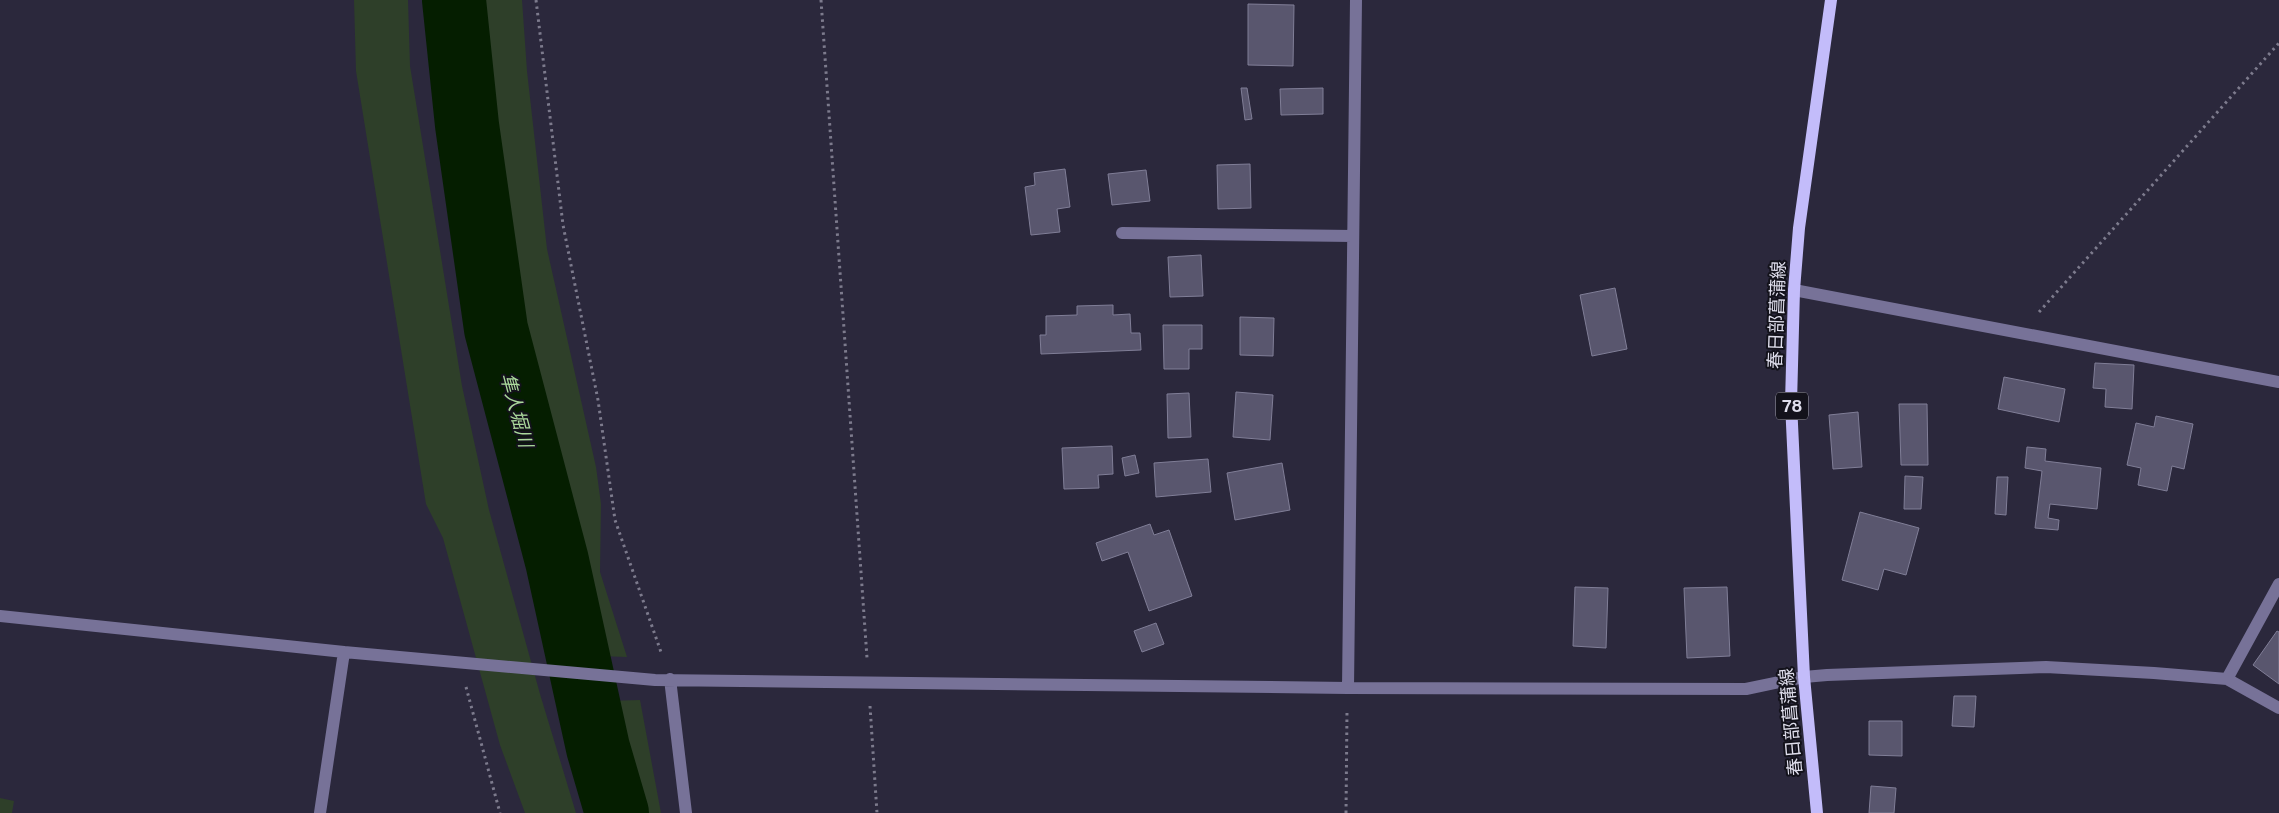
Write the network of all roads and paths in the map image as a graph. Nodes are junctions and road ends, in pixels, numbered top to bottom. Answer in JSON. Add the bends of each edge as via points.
{"nodes":[{"id":1,"x":536,"y":0,"type":"edge"},
{"id":2,"x":820,"y":0,"type":"edge"},
{"id":3,"x":1356,"y":0,"type":"edge"},
{"id":4,"x":1831,"y":0,"type":"edge"},
{"id":5,"x":2279,"y":42,"type":"edge"},
{"id":6,"x":1122,"y":233,"type":"dead end"},
{"id":7,"x":1353,"y":236,"type":"junction"},
{"id":8,"x":1794,"y":290,"type":"junction"},
{"id":9,"x":2029,"y":335,"type":"junction"},
{"id":10,"x":2279,"y":382,"type":"edge"},
{"id":11,"x":2279,"y":584,"type":"edge"},
{"id":12,"x":0,"y":616,"type":"edge"},
{"id":13,"x":344,"y":652,"type":"junction"},
{"id":14,"x":464,"y":663,"type":"junction"},
{"id":15,"x":1804,"y":678,"type":"junction"},
{"id":16,"x":670,"y":679,"type":"junction"},
{"id":17,"x":2227,"y":679,"type":"junction"},
{"id":18,"x":868,"y":682,"type":"junction"},
{"id":19,"x":1348,"y":688,"type":"junction"},
{"id":20,"x":2279,"y":708,"type":"edge"},
{"id":21,"x":320,"y":813,"type":"edge"},
{"id":22,"x":500,"y":813,"type":"edge"},
{"id":23,"x":686,"y":813,"type":"edge"},
{"id":24,"x":877,"y":813,"type":"edge"},
{"id":25,"x":1346,"y":813,"type":"edge"},
{"id":26,"x":1818,"y":813,"type":"edge"}],
"edges":[{"from":1,"to":16,"type":"path","via":[[563,225],[598,400],[616,520]]},
{"from":2,"to":18,"type":"path"},
{"from":3,"to":7,"type":"street"},
{"from":4,"to":8,"type":"main road","name":"春日部菖蒲線","number":"78"},
{"from":5,"to":9,"type":"path","via":[[2035,317]]},
{"from":6,"to":7,"type":"street"},
{"from":7,"to":19,"type":"street"},
{"from":8,"to":9,"type":"street"},
{"from":8,"to":15,"type":"main road","name":"春日部菖蒲線","number":"78","via":[[1791,403]]},
{"from":9,"to":10,"type":"street"},
{"from":11,"to":17,"type":"street"},
{"from":12,"to":13,"type":"street"},
{"from":13,"to":14,"type":"street"},
{"from":13,"to":21,"type":"street"},
{"from":14,"to":16,"type":"street"},
{"from":14,"to":22,"type":"path"},
{"from":15,"to":17,"type":"street","via":[[2046,667]]},
{"from":15,"to":19,"type":"street","via":[[1746,689]]},
{"from":15,"to":26,"type":"main road","name":"春日部菖蒲線","number":"78"},
{"from":16,"to":18,"type":"street"},
{"from":16,"to":23,"type":"street"},
{"from":17,"to":20,"type":"street"},
{"from":18,"to":19,"type":"street"},
{"from":18,"to":24,"type":"path"},
{"from":19,"to":25,"type":"path"}]}
